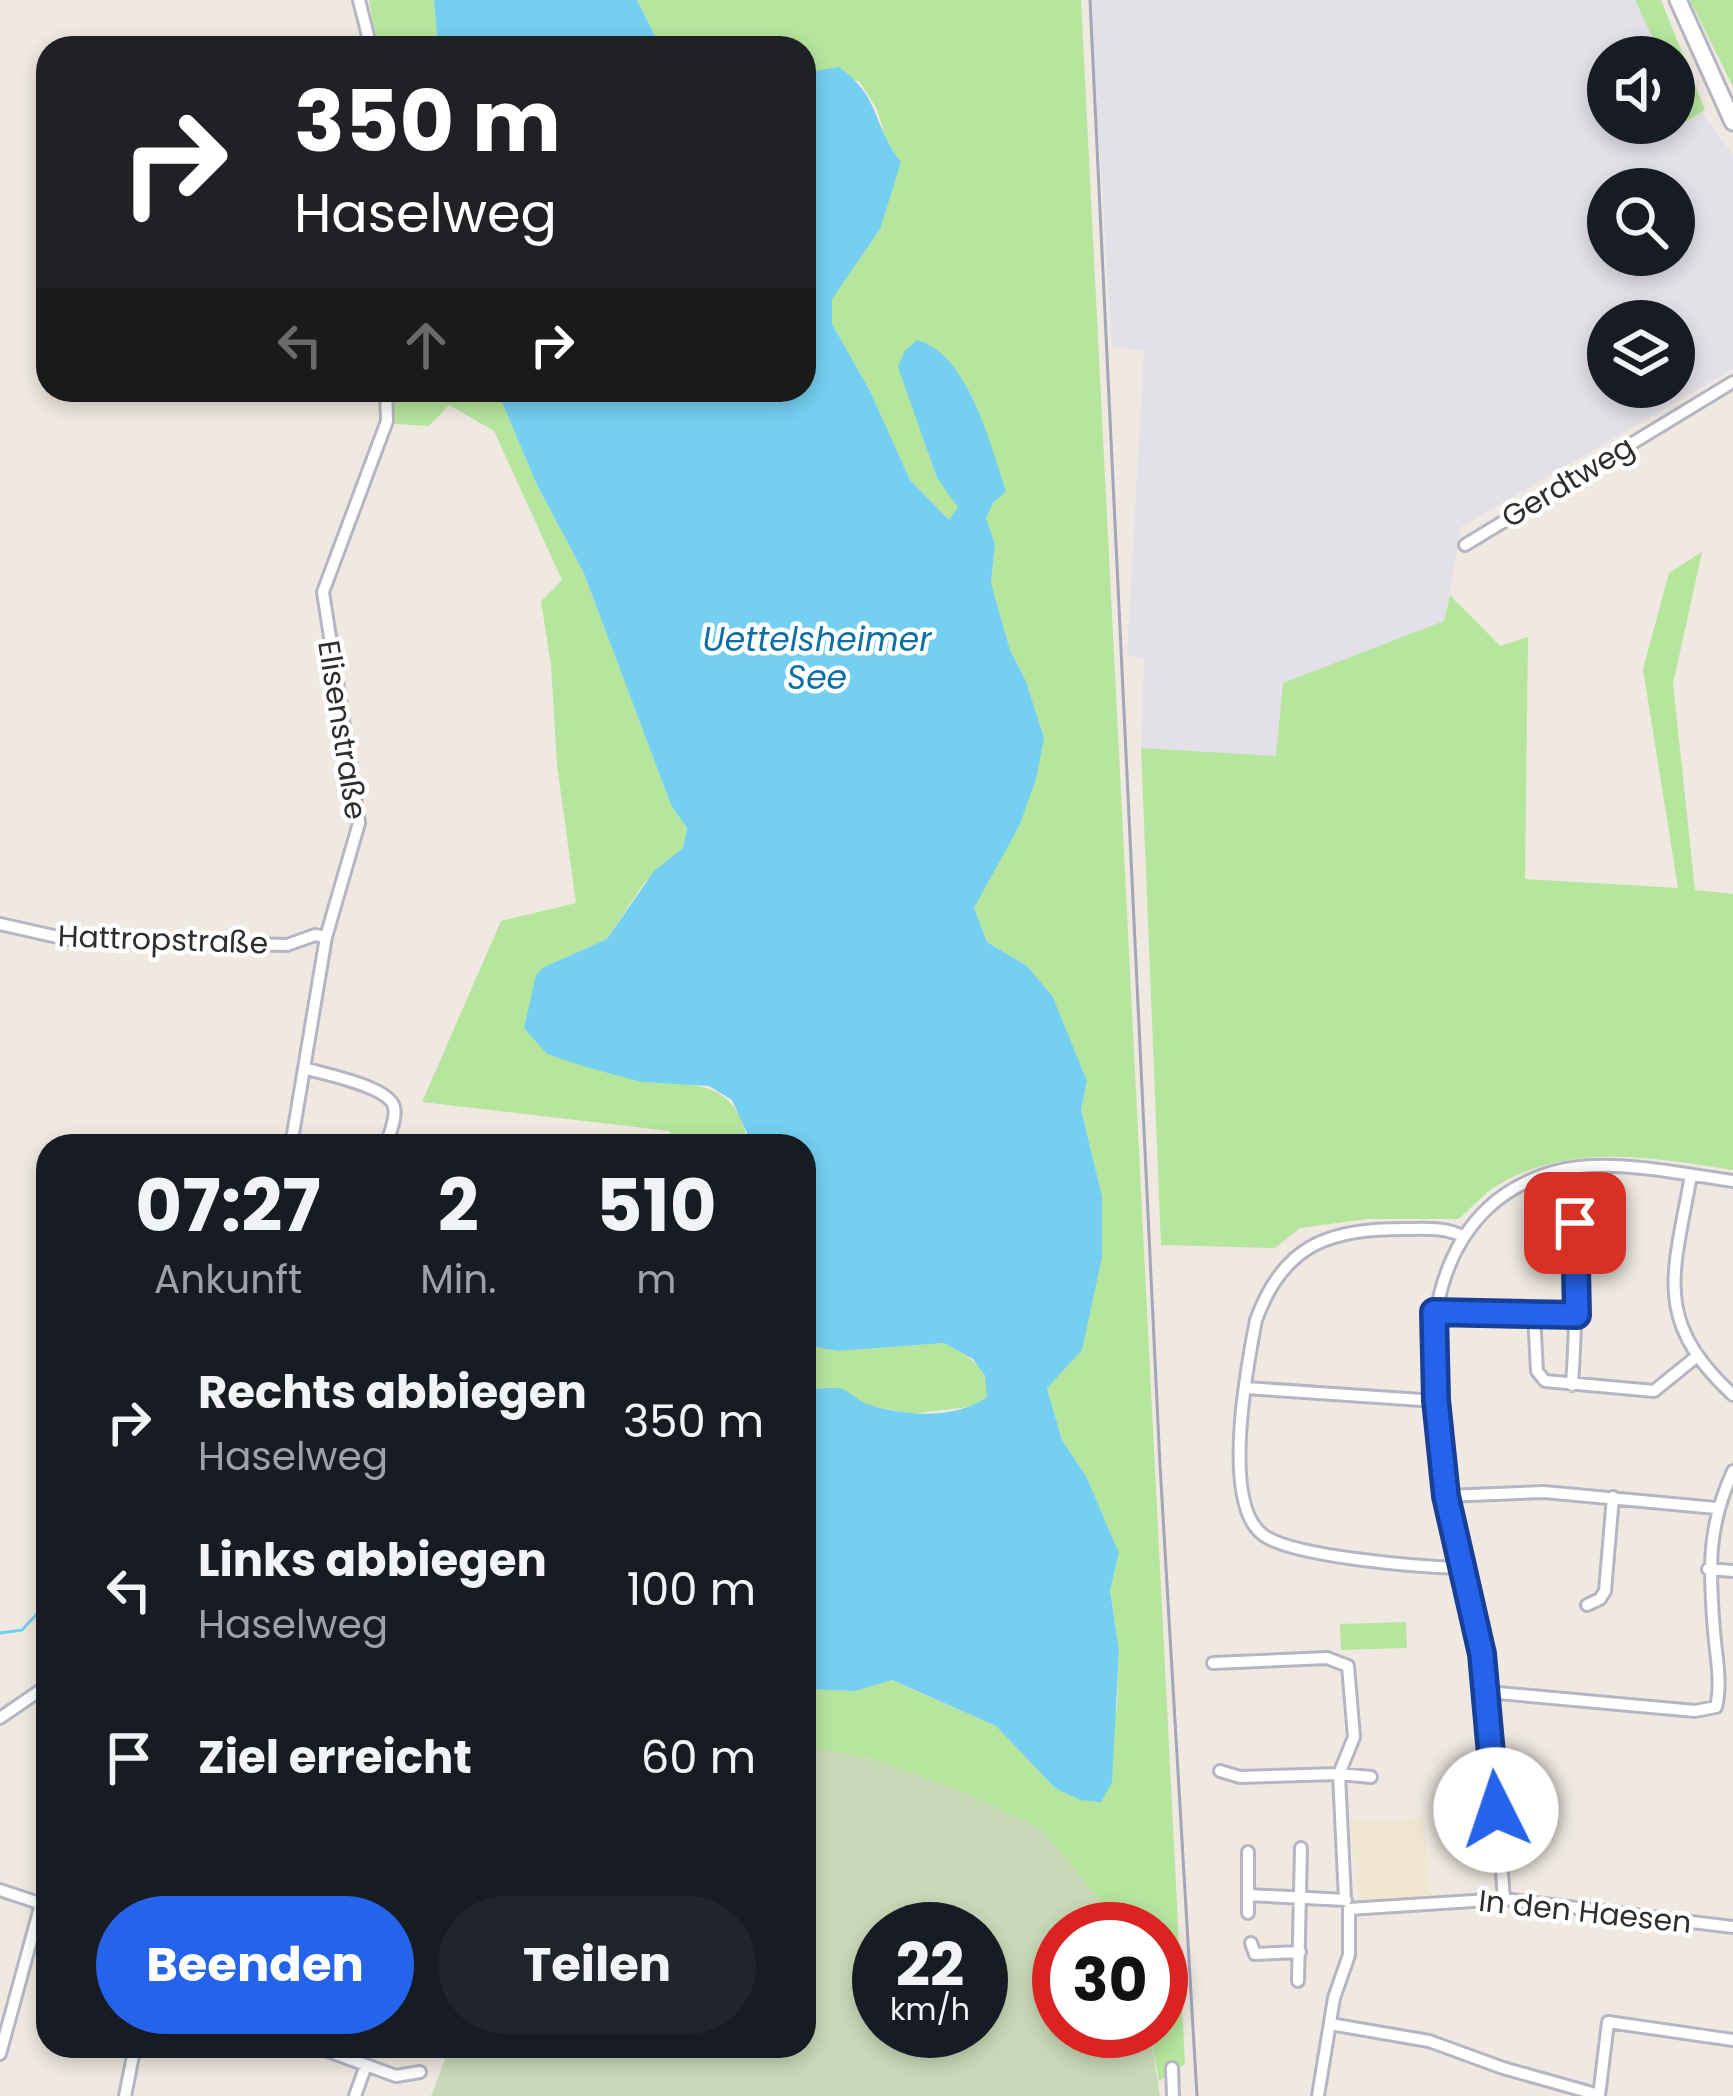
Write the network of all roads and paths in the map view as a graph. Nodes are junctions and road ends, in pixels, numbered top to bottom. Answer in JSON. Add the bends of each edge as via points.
{"nodes":[{"id":1,"x":359,"y":0,"type":"edge"},
{"id":2,"x":1678,"y":0,"type":"edge"},
{"id":3,"x":367,"y":36,"type":"edge"},
{"id":4,"x":1733,"y":122,"type":"edge"},
{"id":5,"x":1733,"y":382,"type":"edge"},
{"id":6,"x":386,"y":402,"type":"edge"},
{"id":7,"x":1465,"y":545,"type":"dead end"},
{"id":8,"x":0,"y":924,"type":"edge"},
{"id":9,"x":326,"y":937,"type":"junction"},
{"id":10,"x":304,"y":1068,"type":"junction"},
{"id":11,"x":293,"y":1134,"type":"edge"},
{"id":12,"x":389,"y":1134,"type":"edge"},
{"id":13,"x":1564,"y":1169,"type":"junction"},
{"id":14,"x":1691,"y":1175,"type":"junction"},
{"id":15,"x":1733,"y":1181,"type":"edge"},
{"id":16,"x":1462,"y":1236,"type":"junction"},
{"id":17,"x":1434,"y":1312,"type":"junction"},
{"id":18,"x":1534,"y":1315,"type":"junction"},
{"id":19,"x":1577,"y":1315,"type":"junction"},
{"id":20,"x":1696,"y":1357,"type":"junction"},
{"id":21,"x":1572,"y":1384,"type":"junction"},
{"id":22,"x":1246,"y":1388,"type":"junction"},
{"id":23,"x":1733,"y":1395,"type":"edge"},
{"id":24,"x":1436,"y":1400,"type":"junction"},
{"id":25,"x":1733,"y":1471,"type":"edge"},
{"id":26,"x":1446,"y":1496,"type":"junction"},
{"id":27,"x":1613,"y":1497,"type":"junction"},
{"id":28,"x":1716,"y":1508,"type":"junction"},
{"id":29,"x":1461,"y":1568,"type":"junction"},
{"id":30,"x":1708,"y":1569,"type":"junction"},
{"id":31,"x":1733,"y":1571,"type":"edge"},
{"id":32,"x":1587,"y":1605,"type":"dead end"},
{"id":33,"x":1213,"y":1663,"type":"dead end"},
{"id":34,"x":1733,"y":1675,"type":"edge"},
{"id":35,"x":1718,"y":1676,"type":"junction"},
{"id":36,"x":1487,"y":1692,"type":"junction"},
{"id":37,"x":36,"y":1693,"type":"edge"},
{"id":38,"x":0,"y":1718,"type":"edge"},
{"id":39,"x":1220,"y":1771,"type":"dead end"},
{"id":40,"x":1339,"y":1774,"type":"junction"},
{"id":41,"x":1371,"y":1778,"type":"dead end"},
{"id":42,"x":1301,"y":1848,"type":"dead end"},
{"id":43,"x":1248,"y":1852,"type":"dead end"},
{"id":44,"x":0,"y":1890,"type":"edge"},
{"id":45,"x":1248,"y":1895,"type":"junction"},
{"id":46,"x":1301,"y":1899,"type":"junction"},
{"id":47,"x":1504,"y":1899,"type":"junction"},
{"id":48,"x":36,"y":1902,"type":"edge"},
{"id":49,"x":1347,"y":1904,"type":"junction"},
{"id":50,"x":1248,"y":1913,"type":"dead end"},
{"id":51,"x":1733,"y":1927,"type":"edge"},
{"id":52,"x":36,"y":1935,"type":"edge"},
{"id":53,"x":1251,"y":1943,"type":"dead end"},
{"id":54,"x":1300,"y":1952,"type":"junction"},
{"id":55,"x":1298,"y":1981,"type":"dead end"},
{"id":56,"x":1330,"y":2024,"type":"junction"},
{"id":57,"x":1733,"y":2040,"type":"edge"},
{"id":58,"x":0,"y":2054,"type":"edge"},
{"id":59,"x":133,"y":2058,"type":"edge"},
{"id":60,"x":347,"y":2058,"type":"edge"},
{"id":61,"x":366,"y":2065,"type":"junction"},
{"id":62,"x":1172,"y":2068,"type":"dead end"},
{"id":63,"x":420,"y":2072,"type":"dead end"},
{"id":64,"x":125,"y":2096,"type":"edge"},
{"id":65,"x":355,"y":2096,"type":"edge"},
{"id":66,"x":1173,"y":2096,"type":"edge"},
{"id":67,"x":1318,"y":2096,"type":"edge"},
{"id":68,"x":1599,"y":2096,"type":"edge"}],
"edges":[{"from":1,"to":3,"type":"street"},
{"from":2,"to":4,"type":"main road"},
{"from":5,"to":7,"type":"street","name":"Gerdtweg"},
{"from":6,"to":9,"type":"street","name":"Elisenstraße","via":[[387,421],[322,592],[359,823]]},
{"from":8,"to":9,"type":"street","name":"Hattropstraße","via":[[71,940],[287,945]]},
{"from":9,"to":10,"type":"street","name":"Elisenstraße"},
{"from":10,"to":11,"type":"street","name":"Elisenstraße"},
{"from":10,"to":12,"type":"street","via":[[389,1098]]},
{"from":13,"to":14,"type":"street"},
{"from":13,"to":16,"type":"street","via":[[1496,1201]]},
{"from":13,"to":19,"type":"street","via":[[1575,1223]]},
{"from":14,"to":15,"type":"street"},
{"from":14,"to":20,"type":"street","via":[[1674,1291]]},
{"from":16,"to":17,"type":"street"},
{"from":16,"to":22,"type":"street","via":[[1361,1229],[1302,1251],[1264,1298]]},
{"from":17,"to":18,"type":"street"},
{"from":17,"to":24,"type":"street"},
{"from":18,"to":19,"type":"street"},
{"from":18,"to":21,"type":"street","via":[[1539,1378]]},
{"from":19,"to":21,"type":"street"},
{"from":20,"to":21,"type":"street","via":[[1654,1391]]},
{"from":20,"to":23,"type":"street"},
{"from":22,"to":24,"type":"street"},
{"from":22,"to":29,"type":"street","via":[[1240,1472],[1262,1534],[1320,1552]]},
{"from":24,"to":26,"type":"street"},
{"from":25,"to":28,"type":"street"},
{"from":26,"to":27,"type":"street"},
{"from":26,"to":29,"type":"street"},
{"from":27,"to":28,"type":"street"},
{"from":27,"to":32,"type":"street","via":[[1606,1591]]},
{"from":28,"to":30,"type":"street"},
{"from":29,"to":36,"type":"street"},
{"from":30,"to":31,"type":"street"},
{"from":30,"to":35,"type":"street"},
{"from":33,"to":40,"type":"street","via":[[1327,1658],[1348,1666],[1354,1738]]},
{"from":34,"to":35,"type":"street"},
{"from":35,"to":36,"type":"street","via":[[1716,1707],[1695,1712]]},
{"from":36,"to":47,"type":"street"},
{"from":37,"to":38,"type":"street"},
{"from":39,"to":40,"type":"street"},
{"from":40,"to":41,"type":"street"},
{"from":40,"to":49,"type":"street"},
{"from":42,"to":46,"type":"street"},
{"from":43,"to":45,"type":"street"},
{"from":44,"to":48,"type":"street"},
{"from":45,"to":46,"type":"street","name":"In den Haesen"},
{"from":45,"to":50,"type":"street"},
{"from":46,"to":49,"type":"street","name":"In den Haesen"},
{"from":46,"to":54,"type":"street"},
{"from":47,"to":49,"type":"street","name":"In den Haesen"},
{"from":47,"to":51,"type":"street","name":"In den Haesen"},
{"from":49,"to":56,"type":"street","via":[[1349,1955]]},
{"from":52,"to":58,"type":"street"},
{"from":53,"to":54,"type":"street","via":[[1255,1954]]},
{"from":54,"to":55,"type":"street"},
{"from":56,"to":67,"type":"street"},
{"from":56,"to":68,"type":"street","via":[[1429,2041]]},
{"from":57,"to":68,"type":"street","via":[[1608,2022]]},
{"from":59,"to":64,"type":"street"},
{"from":60,"to":61,"type":"street"},
{"from":61,"to":63,"type":"street","via":[[396,2076]]},
{"from":61,"to":65,"type":"street"},
{"from":62,"to":66,"type":"street"}]}
